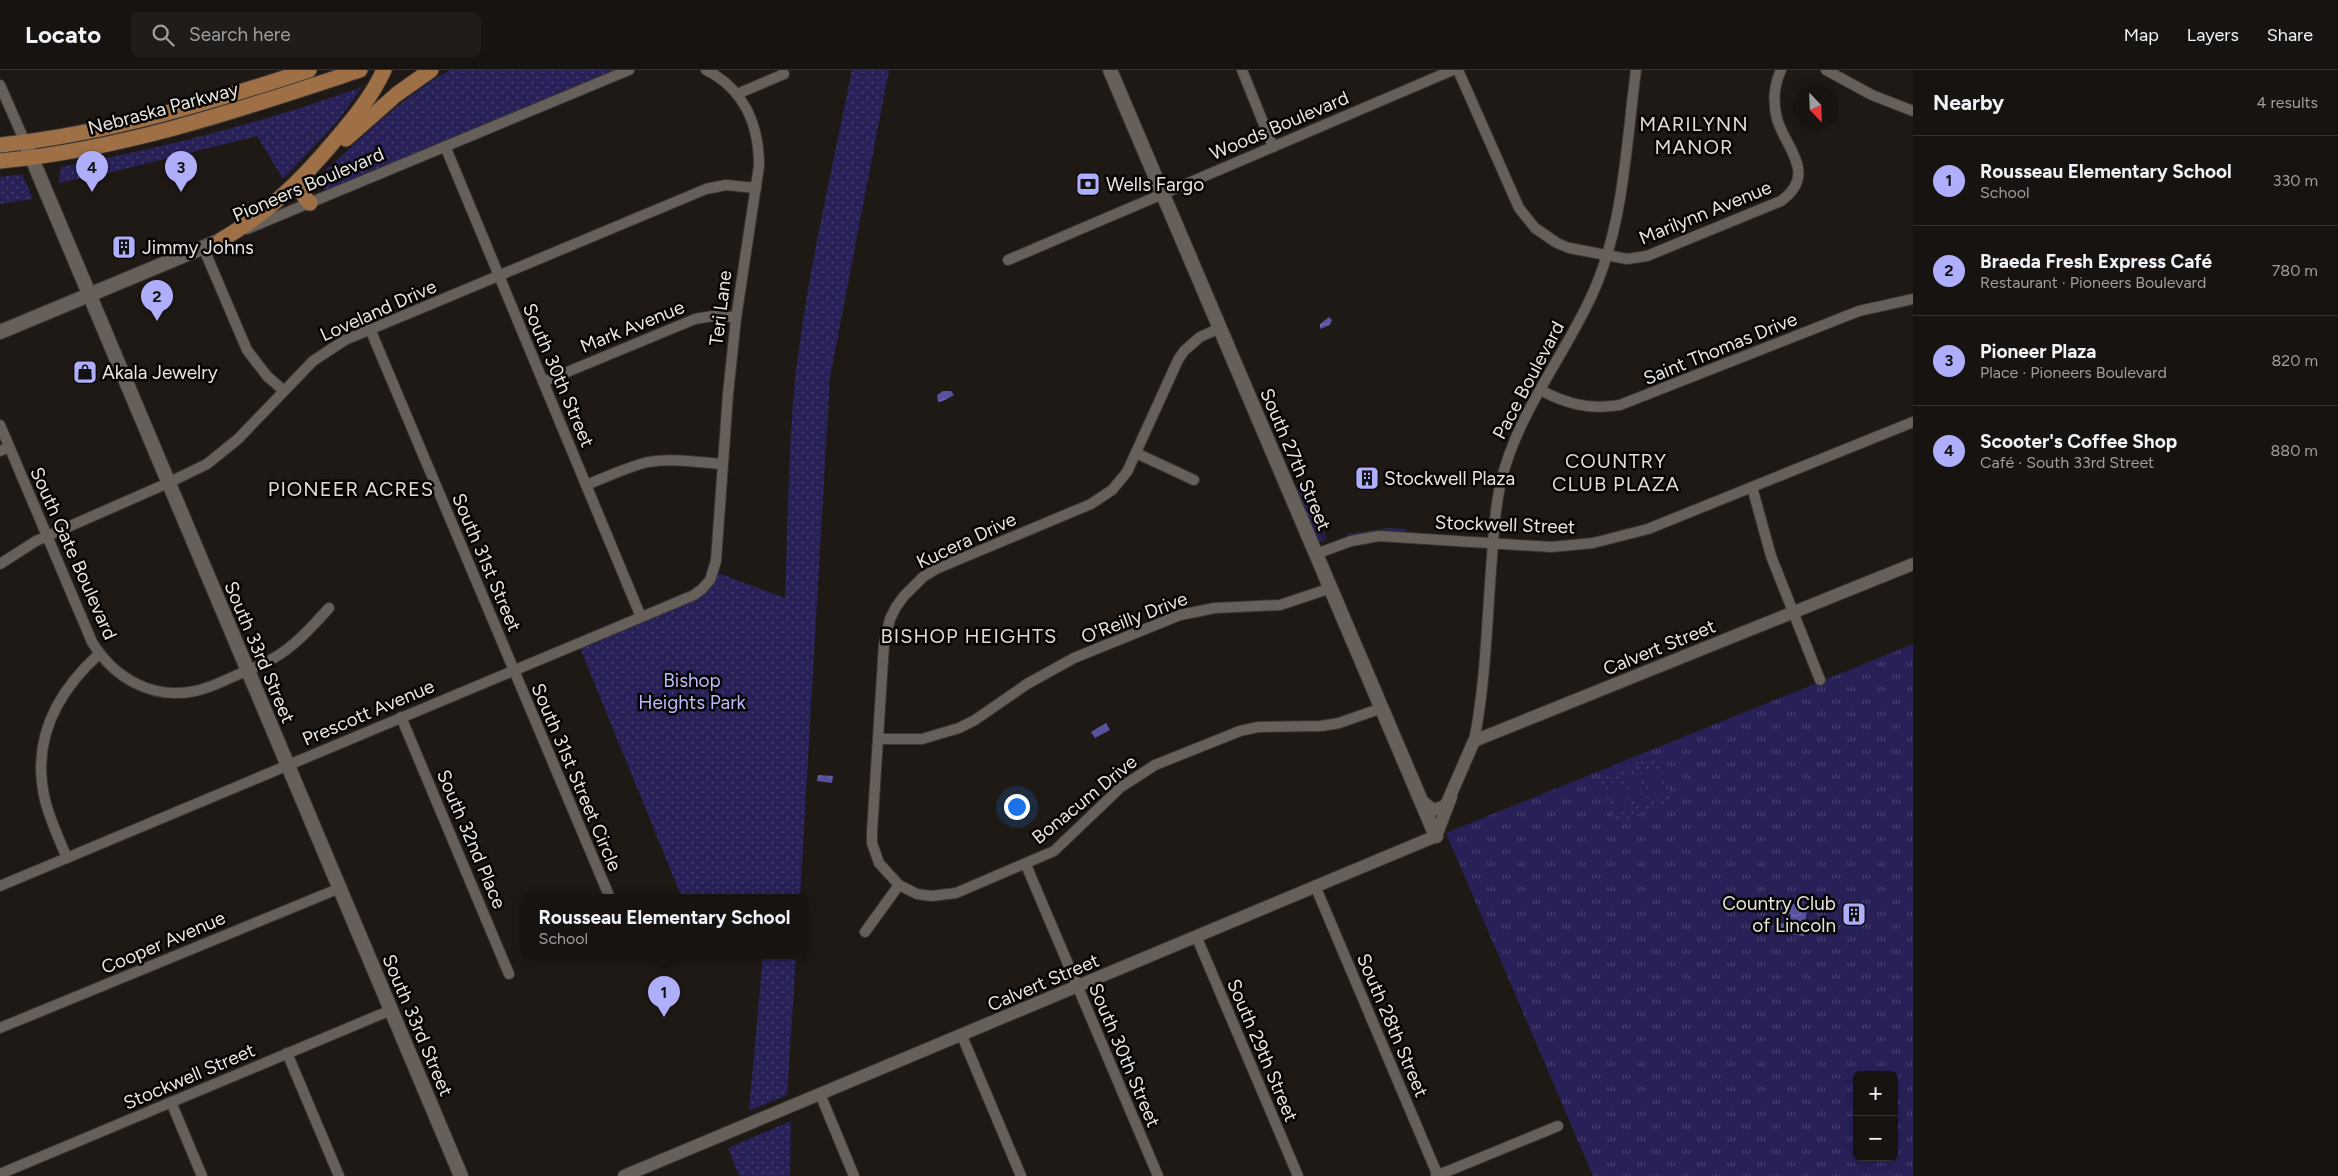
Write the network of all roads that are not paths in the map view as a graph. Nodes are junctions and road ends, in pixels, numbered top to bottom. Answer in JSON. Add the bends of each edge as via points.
{"nodes":[{"id":1,"x":309,"y":70,"type":"edge"},
{"id":2,"x":360,"y":70,"type":"edge"},
{"id":3,"x":384,"y":70,"type":"edge"},
{"id":4,"x":431,"y":70,"type":"edge"},
{"id":5,"x":629,"y":70,"type":"edge"},
{"id":6,"x":706,"y":70,"type":"edge"},
{"id":7,"x":1110,"y":70,"type":"edge"},
{"id":8,"x":1117,"y":70,"type":"edge"},
{"id":9,"x":1242,"y":70,"type":"edge"},
{"id":10,"x":1453,"y":70,"type":"edge"},
{"id":11,"x":1458,"y":70,"type":"edge"},
{"id":12,"x":1636,"y":70,"type":"edge"},
{"id":13,"x":1781,"y":70,"type":"edge"},
{"id":14,"x":1826,"y":70,"type":"edge"},
{"id":15,"x":784,"y":74,"type":"dead end"},
{"id":16,"x":0,"y":85,"type":"edge"},
{"id":17,"x":737,"y":94,"type":"junction"},
{"id":18,"x":1122,"y":97,"type":"junction"},
{"id":19,"x":1913,"y":110,"type":"edge"},
{"id":20,"x":24,"y":142,"type":"junction"},
{"id":21,"x":0,"y":145,"type":"edge"},
{"id":22,"x":446,"y":146,"type":"junction"},
{"id":23,"x":1273,"y":147,"type":"junction"},
{"id":24,"x":32,"y":158,"type":"junction"},
{"id":25,"x":0,"y":161,"type":"edge"},
{"id":26,"x":306,"y":174,"type":"junction"},
{"id":27,"x":756,"y":188,"type":"junction"},
{"id":28,"x":1162,"y":194,"type":"junction"},
{"id":29,"x":310,"y":203,"type":"junction"},
{"id":30,"x":221,"y":240,"type":"junction"},
{"id":31,"x":203,"y":247,"type":"junction"},
{"id":32,"x":1607,"y":256,"type":"junction"},
{"id":33,"x":1008,"y":260,"type":"dead end"},
{"id":34,"x":499,"y":276,"type":"junction"},
{"id":35,"x":89,"y":294,"type":"junction"},
{"id":36,"x":1913,"y":299,"type":"edge"},
{"id":37,"x":736,"y":318,"type":"junction"},
{"id":38,"x":1220,"y":328,"type":"junction"},
{"id":39,"x":370,"y":329,"type":"junction"},
{"id":40,"x":0,"y":332,"type":"edge"},
{"id":41,"x":543,"y":382,"type":"junction"},
{"id":42,"x":283,"y":390,"type":"junction"},
{"id":43,"x":1540,"y":390,"type":"junction"},
{"id":44,"x":1913,"y":422,"type":"edge"},
{"id":45,"x":0,"y":425,"type":"edge"},
{"id":46,"x":5,"y":449,"type":"edge"},
{"id":47,"x":1136,"y":453,"type":"junction"},
{"id":48,"x":722,"y":464,"type":"junction"},
{"id":49,"x":1194,"y":480,"type":"dead end"},
{"id":50,"x":168,"y":483,"type":"junction"},
{"id":51,"x":586,"y":485,"type":"junction"},
{"id":52,"x":1752,"y":487,"type":"junction"},
{"id":53,"x":47,"y":536,"type":"junction"},
{"id":54,"x":1493,"y":544,"type":"junction"},
{"id":55,"x":1316,"y":554,"type":"junction"},
{"id":56,"x":0,"y":564,"type":"edge"},
{"id":57,"x":1913,"y":564,"type":"edge"},
{"id":58,"x":713,"y":571,"type":"joint"},
{"id":59,"x":1331,"y":588,"type":"junction"},
{"id":60,"x":329,"y":608,"type":"dead end"},
{"id":61,"x":1793,"y":613,"type":"junction"},
{"id":62,"x":641,"y":617,"type":"junction"},
{"id":63,"x":99,"y":654,"type":"junction"},
{"id":64,"x":248,"y":670,"type":"junction"},
{"id":65,"x":513,"y":670,"type":"junction"},
{"id":66,"x":1820,"y":680,"type":"dead end"},
{"id":67,"x":1382,"y":708,"type":"junction"},
{"id":68,"x":401,"y":717,"type":"junction"},
{"id":69,"x":878,"y":739,"type":"junction"},
{"id":70,"x":1474,"y":741,"type":"junction"},
{"id":71,"x":288,"y":764,"type":"junction"},
{"id":72,"x":1451,"y":797,"type":"junction"},
{"id":73,"x":1420,"y":800,"type":"junction"},
{"id":74,"x":1436,"y":836,"type":"junction"},
{"id":75,"x":67,"y":858,"type":"junction"},
{"id":76,"x":1026,"y":865,"type":"junction"},
{"id":77,"x":899,"y":884,"type":"junction"},
{"id":78,"x":0,"y":886,"type":"edge"},
{"id":79,"x":340,"y":888,"type":"junction"},
{"id":80,"x":1316,"y":888,"type":"junction"},
{"id":81,"x":608,"y":894,"type":"edge"},
{"id":82,"x":864,"y":932,"type":"dead end"},
{"id":83,"x":1197,"y":938,"type":"junction"},
{"id":84,"x":509,"y":974,"type":"dead end"},
{"id":85,"x":1078,"y":987,"type":"junction"},
{"id":86,"x":391,"y":1010,"type":"junction"},
{"id":87,"x":0,"y":1028,"type":"edge"},
{"id":88,"x":962,"y":1036,"type":"junction"},
{"id":89,"x":287,"y":1053,"type":"junction"},
{"id":90,"x":820,"y":1094,"type":"junction"},
{"id":91,"x":172,"y":1102,"type":"junction"},
{"id":92,"x":1558,"y":1126,"type":"dead end"},
{"id":93,"x":0,"y":1174,"type":"edge"},
{"id":94,"x":202,"y":1176,"type":"edge"},
{"id":95,"x":339,"y":1176,"type":"edge"},
{"id":96,"x":461,"y":1176,"type":"edge"},
{"id":97,"x":624,"y":1176,"type":"edge"},
{"id":98,"x":854,"y":1176,"type":"edge"},
{"id":99,"x":1021,"y":1176,"type":"edge"},
{"id":100,"x":1158,"y":1176,"type":"edge"},
{"id":101,"x":1298,"y":1176,"type":"edge"},
{"id":102,"x":1437,"y":1176,"type":"edge"}],
"edges":[{"from":1,"to":20,"type":"main road","name":"Nebraska Parkway","via":[[163,115]]},
{"from":2,"to":24,"type":"main road","name":"Nebraska Parkway","via":[[174,130]]},
{"from":3,"to":26,"type":"main road","via":[[360,109]]},
{"from":4,"to":26,"type":"main road","via":[[397,94]]},
{"from":5,"to":22,"type":"street","name":"Pioneers Boulevard"},
{"from":6,"to":17,"type":"street","name":"Teri Lane"},
{"from":7,"to":18,"type":"main road","name":"South 27th Street"},
{"from":8,"to":18,"type":"main road","name":"South 27th Street"},
{"from":9,"to":23,"type":"street"},
{"from":10,"to":23,"type":"street","name":"Woods Boulevard"},
{"from":11,"to":32,"type":"street","name":"Marilynn Avenue","via":[[1513,197],[1535,228],[1557,243]]},
{"from":12,"to":32,"type":"street","name":"Pace Boulevard","via":[[1618,210]]},
{"from":13,"to":32,"type":"street","name":"Marilynn Avenue","via":[[1776,85],[1775,109],[1798,170],[1796,184],[1787,197],[1647,256],[1627,259]]},
{"from":14,"to":19,"type":"street","via":[[1872,95]]},
{"from":15,"to":17,"type":"street"},
{"from":16,"to":20,"type":"street"},
{"from":17,"to":27,"type":"street","name":"Teri Lane","via":[[757,135],[759,166]]},
{"from":18,"to":28,"type":"main road","name":"South 27th Street"},
{"from":20,"to":21,"type":"main road","name":"Nebraska Parkway"},
{"from":20,"to":24,"type":"main road","name":"South 33rd Street"},
{"from":22,"to":29,"type":"street","name":"Pioneers Boulevard"},
{"from":22,"to":34,"type":"street","name":"South 30th Street"},
{"from":23,"to":28,"type":"street","name":"Woods Boulevard"},
{"from":24,"to":25,"type":"main road","name":"Nebraska Parkway"},
{"from":24,"to":35,"type":"main road","name":"South 33rd Street"},
{"from":26,"to":29,"type":"main road","via":[[300,184],[302,194]]},
{"from":26,"to":30,"type":"main road","via":[[262,214]]},
{"from":27,"to":34,"type":"street","name":"Loveland Drive","via":[[726,185],[706,189]]},
{"from":27,"to":37,"type":"street","name":"Teri Lane"},
{"from":28,"to":33,"type":"street","name":"Woods Boulevard"},
{"from":28,"to":38,"type":"main road","name":"South 27th Street"},
{"from":29,"to":30,"type":"street","name":"Pioneers Boulevard"},
{"from":30,"to":31,"type":"main road","name":"Pioneers Boulevard"},
{"from":31,"to":35,"type":"main road","name":"Pioneers Boulevard"},
{"from":31,"to":42,"type":"street","via":[[247,350],[267,376]]},
{"from":32,"to":43,"type":"street","name":"Pace Boulevard","via":[[1592,296]]},
{"from":34,"to":39,"type":"street","name":"Loveland Drive"},
{"from":34,"to":41,"type":"street","name":"South 30th Street"},
{"from":35,"to":40,"type":"main road","name":"Pioneers Boulevard"},
{"from":35,"to":50,"type":"main road","name":"South 33rd Street"},
{"from":36,"to":43,"type":"street","name":"Saint Thomas Drive","via":[[1859,311],[1620,405],[1583,407],[1561,401]]},
{"from":37,"to":41,"type":"street","name":"Mark Avenue","via":[[719,315],[695,319]]},
{"from":37,"to":48,"type":"street","name":"Teri Lane"},
{"from":38,"to":47,"type":"street","name":"Kucera Drive","via":[[1191,343],[1178,360]]},
{"from":38,"to":55,"type":"main road","name":"South 27th Street"},
{"from":39,"to":42,"type":"street","name":"Loveland Drive","via":[[327,350]]},
{"from":39,"to":65,"type":"street","name":"South 31st Street"},
{"from":41,"to":51,"type":"street","name":"South 30th Street"},
{"from":42,"to":50,"type":"street","name":"Loveland Drive","via":[[222,453]]},
{"from":43,"to":54,"type":"street","name":"Pace Boulevard","via":[[1521,425],[1505,468],[1497,500]]},
{"from":44,"to":52,"type":"street","name":"Stockwell Street"},
{"from":45,"to":46,"type":"street","name":"South Gate Boulevard"},
{"from":46,"to":53,"type":"street","name":"South Gate Boulevard"},
{"from":47,"to":49,"type":"street"},
{"from":47,"to":69,"type":"street","name":"Kucera Drive","via":[[1121,481],[1102,498],[936,569],[908,591],[896,607],[886,631]]},
{"from":48,"to":51,"type":"street","via":[[650,462]]},
{"from":48,"to":58,"type":"street","name":"Teri Lane"},
{"from":50,"to":53,"type":"street","name":"Loveland Drive"},
{"from":50,"to":64,"type":"main road","name":"South 33rd Street"},
{"from":51,"to":62,"type":"street","name":"South 30th Street"},
{"from":52,"to":54,"type":"street","name":"Stockwell Street","via":[[1648,529],[1607,540],[1551,547]]},
{"from":52,"to":61,"type":"street","via":[[1764,538]]},
{"from":53,"to":56,"type":"street","name":"Loveland Drive"},
{"from":53,"to":63,"type":"street","name":"South Gate Boulevard"},
{"from":54,"to":55,"type":"street","name":"Stockwell Street","via":[[1379,536],[1351,541]]},
{"from":54,"to":70,"type":"street","name":"Pace Boulevard"},
{"from":55,"to":59,"type":"main road","name":"South 27th Street"},
{"from":57,"to":61,"type":"street","name":"Calvert Street"},
{"from":58,"to":62,"type":"street","name":"Prescott Avenue","via":[[706,586],[698,592]]},
{"from":59,"to":67,"type":"main road","name":"South 27th Street"},
{"from":59,"to":69,"type":"street","name":"O'Reilly Drive","via":[[1280,605],[1215,608],[1180,615],[1074,658],[959,728],[922,739]]},
{"from":60,"to":64,"type":"street","name":"South Gate Boulevard","via":[[290,647]]},
{"from":61,"to":66,"type":"street"},
{"from":61,"to":70,"type":"street","name":"Calvert Street"},
{"from":62,"to":65,"type":"street","name":"Prescott Avenue"},
{"from":63,"to":64,"type":"street","name":"South Gate Boulevard","via":[[126,679],[167,693],[206,688]]},
{"from":63,"to":75,"type":"street","via":[[80,670],[58,701],[42,748],[44,799]]},
{"from":64,"to":71,"type":"main road","name":"South 33rd Street"},
{"from":65,"to":68,"type":"street","name":"Prescott Avenue"},
{"from":65,"to":81,"type":"street","name":"South 31st Street Circle"},
{"from":67,"to":73,"type":"main road","name":"South 27th Street"},
{"from":67,"to":76,"type":"street","name":"Bonacum Drive","via":[[1330,724],[1240,731],[1155,766],[1121,787],[1054,851]]},
{"from":68,"to":71,"type":"street","name":"Prescott Avenue"},
{"from":68,"to":84,"type":"street","name":"South 32nd Place"},
{"from":69,"to":77,"type":"street","name":"Kucera Drive","via":[[872,843],[879,863]]},
{"from":70,"to":72,"type":"street"},
{"from":71,"to":75,"type":"street","name":"Prescott Avenue"},
{"from":71,"to":79,"type":"main road","name":"South 33rd Street"},
{"from":72,"to":73,"type":"street","via":[[1443,807],[1436,809],[1429,808]]},
{"from":72,"to":74,"type":"street"},
{"from":73,"to":74,"type":"main road","name":"South 27th Street"},
{"from":74,"to":80,"type":"street","name":"Calvert Street"},
{"from":75,"to":78,"type":"street","name":"Prescott Avenue"},
{"from":76,"to":77,"type":"street","name":"Bonacum Drive","via":[[944,896],[918,894]]},
{"from":76,"to":85,"type":"street","name":"South 30th Street"},
{"from":77,"to":82,"type":"street"},
{"from":79,"to":86,"type":"main road","name":"South 33rd Street"},
{"from":79,"to":87,"type":"street","name":"Cooper Avenue"},
{"from":80,"to":83,"type":"street","name":"Calvert Street"},
{"from":80,"to":102,"type":"street","name":"South 28th Street"},
{"from":83,"to":85,"type":"street","name":"Calvert Street"},
{"from":83,"to":101,"type":"street","name":"South 29th Street"},
{"from":85,"to":88,"type":"street","name":"Calvert Street"},
{"from":85,"to":100,"type":"street","name":"South 30th Street"},
{"from":86,"to":89,"type":"street","name":"Stockwell Street"},
{"from":86,"to":96,"type":"main road","name":"South 33rd Street"},
{"from":88,"to":90,"type":"street","name":"Calvert Street"},
{"from":88,"to":99,"type":"street"},
{"from":89,"to":91,"type":"street","name":"Stockwell Street"},
{"from":89,"to":95,"type":"street"},
{"from":90,"to":97,"type":"street","name":"Calvert Street"},
{"from":90,"to":98,"type":"street"},
{"from":91,"to":93,"type":"street","name":"Stockwell Street"},
{"from":91,"to":94,"type":"street"},
{"from":92,"to":102,"type":"street"}]}
